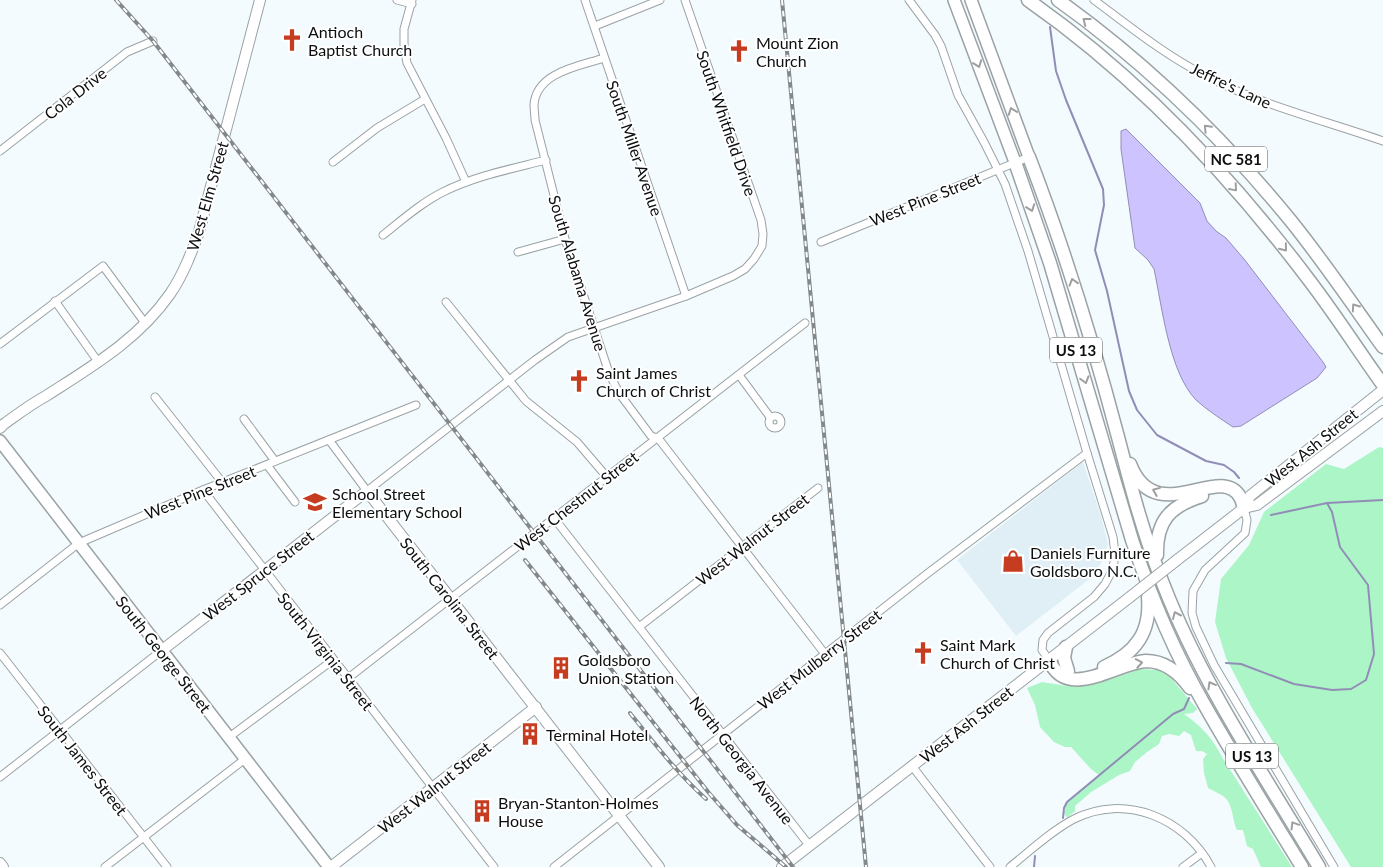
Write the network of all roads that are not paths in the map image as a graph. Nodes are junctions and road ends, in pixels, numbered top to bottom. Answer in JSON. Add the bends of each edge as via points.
{"nodes":[{"id":1,"x":260,"y":0,"type":"edge"},
{"id":2,"x":397,"y":0,"type":"edge"},
{"id":3,"x":585,"y":0,"type":"edge"},
{"id":4,"x":660,"y":0,"type":"edge"},
{"id":5,"x":685,"y":0,"type":"edge"},
{"id":6,"x":909,"y":0,"type":"edge"},
{"id":7,"x":954,"y":0,"type":"edge"},
{"id":8,"x":970,"y":0,"type":"edge"},
{"id":9,"x":1028,"y":0,"type":"edge"},
{"id":10,"x":1058,"y":0,"type":"edge"},
{"id":11,"x":1094,"y":0,"type":"edge"},
{"id":12,"x":412,"y":2,"type":"edge"},
{"id":13,"x":594,"y":26,"type":"junction"},
{"id":14,"x":153,"y":41,"type":"dead end"},
{"id":15,"x":604,"y":58,"type":"junction"},
{"id":16,"x":425,"y":99,"type":"junction"},
{"id":17,"x":1383,"y":140,"type":"edge"},
{"id":18,"x":0,"y":152,"type":"edge"},
{"id":19,"x":1029,"y":157,"type":"junction"},
{"id":20,"x":546,"y":160,"type":"junction"},
{"id":21,"x":332,"y":162,"type":"dead end"},
{"id":22,"x":1015,"y":162,"type":"junction"},
{"id":23,"x":998,"y":169,"type":"junction"},
{"id":24,"x":466,"y":182,"type":"junction"},
{"id":25,"x":383,"y":235,"type":"dead end"},
{"id":26,"x":565,"y":239,"type":"junction"},
{"id":27,"x":820,"y":242,"type":"dead end"},
{"id":28,"x":762,"y":246,"type":"joint"},
{"id":29,"x":518,"y":252,"type":"dead end"},
{"id":30,"x":686,"y":296,"type":"junction"},
{"id":31,"x":55,"y":301,"type":"junction"},
{"id":32,"x":446,"y":302,"type":"dead end"},
{"id":33,"x":145,"y":323,"type":"junction"},
{"id":34,"x":804,"y":323,"type":"dead end"},
{"id":35,"x":593,"y":327,"type":"junction"},
{"id":36,"x":0,"y":344,"type":"edge"},
{"id":37,"x":1383,"y":347,"type":"edge"},
{"id":38,"x":99,"y":363,"type":"junction"},
{"id":39,"x":739,"y":375,"type":"junction"},
{"id":40,"x":509,"y":381,"type":"junction"},
{"id":41,"x":1383,"y":385,"type":"edge"},
{"id":42,"x":1383,"y":390,"type":"edge"},
{"id":43,"x":155,"y":397,"type":"dead end"},
{"id":44,"x":416,"y":405,"type":"dead end"},
{"id":45,"x":1383,"y":411,"type":"edge"},
{"id":46,"x":770,"y":417,"type":"dead end"},
{"id":47,"x":244,"y":419,"type":"dead end"},
{"id":48,"x":0,"y":428,"type":"edge"},
{"id":49,"x":658,"y":438,"type":"junction"},
{"id":50,"x":1118,"y":438,"type":"junction"},
{"id":51,"x":328,"y":440,"type":"junction"},
{"id":52,"x":0,"y":441,"type":"edge"},
{"id":53,"x":1087,"y":453,"type":"junction"},
{"id":54,"x":275,"y":461,"type":"junction"},
{"id":55,"x":266,"y":465,"type":"junction"},
{"id":56,"x":607,"y":477,"type":"junction"},
{"id":57,"x":222,"y":482,"type":"junction"},
{"id":58,"x":818,"y":488,"type":"dead end"},
{"id":59,"x":203,"y":490,"type":"junction"},
{"id":60,"x":367,"y":491,"type":"junction"},
{"id":61,"x":295,"y":502,"type":"dead end"},
{"id":62,"x":1244,"y":508,"type":"junction"},
{"id":63,"x":554,"y":518,"type":"junction"},
{"id":64,"x":79,"y":543,"type":"junction"},
{"id":65,"x":742,"y":546,"type":"junction"},
{"id":66,"x":266,"y":570,"type":"junction"},
{"id":67,"x":1158,"y":570,"type":"junction"},
{"id":68,"x":1148,"y":586,"type":"junction"},
{"id":69,"x":452,"y":599,"type":"junction"},
{"id":70,"x":0,"y":605,"type":"edge"},
{"id":71,"x":640,"y":627,"type":"junction"},
{"id":72,"x":1066,"y":647,"type":"junction"},
{"id":73,"x":161,"y":651,"type":"junction"},
{"id":74,"x":0,"y":653,"type":"edge"},
{"id":75,"x":825,"y":654,"type":"junction"},
{"id":76,"x":333,"y":660,"type":"junction"},
{"id":77,"x":1049,"y":660,"type":"junction"},
{"id":78,"x":1068,"y":671,"type":"junction"},
{"id":79,"x":347,"y":678,"type":"junction"},
{"id":80,"x":1203,"y":703,"type":"junction"},
{"id":81,"x":536,"y":708,"type":"junction"},
{"id":82,"x":60,"y":730,"type":"junction"},
{"id":83,"x":723,"y":736,"type":"junction"},
{"id":84,"x":228,"y":738,"type":"junction"},
{"id":85,"x":245,"y":760,"type":"junction"},
{"id":86,"x":912,"y":766,"type":"junction"},
{"id":87,"x":0,"y":777,"type":"edge"},
{"id":88,"x":433,"y":788,"type":"junction"},
{"id":89,"x":620,"y":815,"type":"junction"},
{"id":90,"x":144,"y":837,"type":"junction"},
{"id":91,"x":809,"y":845,"type":"junction"},
{"id":92,"x":1202,"y":853,"type":"junction"},
{"id":93,"x":0,"y":863,"type":"edge"},
{"id":94,"x":3,"y":867,"type":"edge"},
{"id":95,"x":105,"y":867,"type":"edge"},
{"id":96,"x":167,"y":867,"type":"edge"},
{"id":97,"x":330,"y":867,"type":"edge"},
{"id":98,"x":494,"y":867,"type":"edge"},
{"id":99,"x":554,"y":867,"type":"edge"},
{"id":100,"x":659,"y":867,"type":"edge"},
{"id":101,"x":782,"y":867,"type":"edge"},
{"id":102,"x":990,"y":867,"type":"edge"},
{"id":103,"x":1010,"y":867,"type":"edge"},
{"id":104,"x":1183,"y":867,"type":"edge"},
{"id":105,"x":1211,"y":867,"type":"edge"},
{"id":106,"x":1302,"y":867,"type":"edge"},
{"id":107,"x":1319,"y":867,"type":"edge"},
{"id":108,"x":1334,"y":867,"type":"edge"}],
"edges":[{"from":1,"to":33,"type":"street","name":"West Elm Street","via":[[199,232],[175,285]]},
{"from":2,"to":12,"type":"street"},
{"from":3,"to":13,"type":"street","name":"South Miller Avenue"},
{"from":4,"to":13,"type":"street"},
{"from":5,"to":28,"type":"street","name":"South Whitfield Drive","via":[[761,220]]},
{"from":6,"to":23,"type":"street","via":[[941,46],[958,95]]},
{"from":7,"to":22,"type":"main road","number":"US 13","one_way":true},
{"from":19,"to":8,"type":"main road","number":"US 13","one_way":true},
{"from":9,"to":41,"type":"highway","number":"NC 581","one_way":true,"via":[[1133,84],[1224,176],[1310,282]]},
{"from":37,"to":10,"type":"highway","number":"NC 581","one_way":true,"via":[[1302,235],[1222,144],[1153,77]]},
{"from":11,"to":17,"type":"street","name":"Jeffre's Lane","via":[[1203,75],[1256,99]]},
{"from":12,"to":16,"type":"street","via":[[404,29],[404,47],[407,63]]},
{"from":13,"to":15,"type":"street","name":"South Miller Avenue"},
{"from":14,"to":18,"type":"street","name":"Cola Drive","via":[[127,52]]},
{"from":15,"to":20,"type":"street","name":"South Alabama Avenue","via":[[557,74],[544,82],[538,92],[534,104],[535,120]]},
{"from":15,"to":30,"type":"street","name":"South Miller Avenue"},
{"from":16,"to":21,"type":"street","via":[[377,128]]},
{"from":16,"to":24,"type":"street"},
{"from":19,"to":22,"type":"street","name":"West Pine Street"},
{"from":50,"to":19,"type":"highway","number":"US 13","one_way":true,"via":[[1069,269]]},
{"from":20,"to":24,"type":"street"},
{"from":20,"to":26,"type":"street","name":"South Alabama Avenue"},
{"from":22,"to":23,"type":"street","name":"West Pine Street"},
{"from":22,"to":68,"type":"highway","number":"US 13","one_way":true,"via":[[1050,262],[1129,532]]},
{"from":23,"to":27,"type":"street","name":"West Pine Street"},
{"from":23,"to":53,"type":"street","via":[[1028,250]]},
{"from":24,"to":25,"type":"street","via":[[422,205]]},
{"from":26,"to":29,"type":"street"},
{"from":26,"to":35,"type":"street","name":"South Alabama Avenue"},
{"from":28,"to":30,"type":"street","name":"West Spruce Street","via":[[754,259],[733,276]]},
{"from":30,"to":35,"type":"street","name":"West Spruce Street"},
{"from":31,"to":33,"type":"street","via":[[103,266]]},
{"from":31,"to":36,"type":"street"},
{"from":31,"to":38,"type":"street"},
{"from":32,"to":40,"type":"street"},
{"from":33,"to":38,"type":"street","name":"West Elm Street","via":[[127,342]]},
{"from":34,"to":39,"type":"street","name":"West Chestnut Street"},
{"from":35,"to":40,"type":"street","name":"West Spruce Street","via":[[560,342]]},
{"from":35,"to":49,"type":"street","name":"South Alabama Avenue","via":[[619,393],[651,436]]},
{"from":38,"to":48,"type":"street","name":"West Elm Street","via":[[44,396]]},
{"from":39,"to":46,"type":"street"},
{"from":39,"to":49,"type":"street","name":"West Chestnut Street"},
{"from":40,"to":56,"type":"street","via":[[535,409],[577,442]]},
{"from":40,"to":60,"type":"street","name":"West Spruce Street"},
{"from":42,"to":62,"type":"street","name":"West Ash Street","via":[[1250,496]]},
{"from":43,"to":57,"type":"street"},
{"from":44,"to":51,"type":"street","name":"West Pine Street"},
{"from":45,"to":62,"type":"street","name":"West Ash Street","via":[[1257,505]]},
{"from":47,"to":54,"type":"street"},
{"from":49,"to":56,"type":"street","name":"West Chestnut Street"},
{"from":49,"to":65,"type":"street","name":"South Alabama Avenue"},
{"from":62,"to":50,"type":"highway","one_way":true,"via":[[1240,496],[1222,486],[1172,495],[1151,490],[1137,477]]},
{"from":50,"to":67,"type":"highway","number":"US 13"},
{"from":51,"to":54,"type":"street","name":"West Pine Street"},
{"from":51,"to":60,"type":"street","name":"South Carolina Street"},
{"from":52,"to":64,"type":"main road","name":"South George Street"},
{"from":53,"to":75,"type":"street","name":"West Mulberry Street"},
{"from":53,"to":77,"type":"street","via":[[1113,537],[1114,561],[1110,576],[1100,591],[1045,637],[1042,650]]},
{"from":54,"to":55,"type":"street","name":"West Pine Street"},
{"from":55,"to":57,"type":"street","name":"West Pine Street"},
{"from":55,"to":61,"type":"street"},
{"from":56,"to":63,"type":"street","name":"West Chestnut Street"},
{"from":57,"to":59,"type":"street","name":"West Pine Street"},
{"from":58,"to":65,"type":"street","name":"West Walnut Street"},
{"from":59,"to":64,"type":"street","name":"West Pine Street"},
{"from":59,"to":66,"type":"street","name":"South Virginia Street"},
{"from":60,"to":66,"type":"street","name":"West Spruce Street"},
{"from":60,"to":69,"type":"street","name":"South Carolina Street"},
{"from":62,"to":67,"type":"highway","via":[[1218,493],[1195,498],[1176,509],[1166,518],[1158,534]]},
{"from":62,"to":72,"type":"street","name":"West Ash Street","bridge":true},
{"from":62,"to":108,"type":"street","via":[[1247,520],[1245,533],[1204,570],[1193,591],[1192,613],[1214,665]]},
{"from":63,"to":69,"type":"street","name":"West Chestnut Street"},
{"from":63,"to":71,"type":"street","name":"North Georgia Avenue"},
{"from":64,"to":70,"type":"street","name":"West Pine Street"},
{"from":64,"to":73,"type":"main road","name":"South George Street"},
{"from":65,"to":71,"type":"street","name":"West Walnut Street"},
{"from":65,"to":75,"type":"street","name":"South Alabama Avenue"},
{"from":66,"to":73,"type":"street","name":"West Spruce Street"},
{"from":66,"to":76,"type":"street","name":"South Virginia Street"},
{"from":107,"to":67,"type":"highway","number":"US 13","one_way":true,"via":[[1198,661]]},
{"from":68,"to":78,"type":"highway","via":[[1148,621],[1133,648],[1100,670],[1083,674]]},
{"from":68,"to":80,"type":"highway","number":"US 13"},
{"from":69,"to":79,"type":"street","name":"West Chestnut Street"},
{"from":69,"to":81,"type":"street","name":"South Carolina Street"},
{"from":71,"to":83,"type":"street","name":"North Georgia Avenue"},
{"from":72,"to":77,"type":"street","name":"West Ash Street"},
{"from":72,"to":78,"type":"highway","via":[[1064,658]]},
{"from":73,"to":82,"type":"street","name":"West Spruce Street"},
{"from":73,"to":84,"type":"main road","name":"South George Street"},
{"from":74,"to":82,"type":"street","name":"South James Street"},
{"from":75,"to":83,"type":"street","name":"West Mulberry Street"},
{"from":76,"to":79,"type":"street","name":"South Virginia Street"},
{"from":76,"to":84,"type":"street"},
{"from":77,"to":78,"type":"highway"},
{"from":77,"to":80,"type":"highway","one_way":true,"via":[[1057,673],[1075,679],[1088,679],[1140,662],[1158,663],[1176,673]]},
{"from":77,"to":86,"type":"street","name":"West Ash Street"},
{"from":79,"to":88,"type":"street","name":"South Virginia Street"},
{"from":80,"to":106,"type":"highway","number":"US 13"},
{"from":81,"to":88,"type":"street","name":"West Walnut Street"},
{"from":81,"to":89,"type":"street","name":"South Carolina Street"},
{"from":82,"to":87,"type":"street","name":"West Spruce Street"},
{"from":82,"to":90,"type":"street","name":"South James Street"},
{"from":83,"to":89,"type":"street","name":"West Mulberry Street"},
{"from":83,"to":91,"type":"street","name":"North Georgia Avenue"},
{"from":84,"to":85,"type":"main road","name":"South George Street"},
{"from":85,"to":90,"type":"street"},
{"from":85,"to":97,"type":"main road","name":"South George Street"},
{"from":86,"to":91,"type":"street","name":"West Ash Street"},
{"from":86,"to":102,"type":"street"},
{"from":88,"to":97,"type":"street","name":"West Walnut Street"},
{"from":88,"to":98,"type":"street","name":"South Virginia Street"},
{"from":89,"to":99,"type":"street","name":"West Mulberry Street"},
{"from":89,"to":100,"type":"street","name":"South Carolina Street"},
{"from":90,"to":95,"type":"street"},
{"from":90,"to":96,"type":"street","name":"South James Street"},
{"from":91,"to":101,"type":"street","name":"West Ash Street"},
{"from":92,"to":103,"type":"street","via":[[1184,834],[1155,815],[1135,810],[1106,809],[1066,824]]},
{"from":92,"to":104,"type":"street"},
{"from":92,"to":105,"type":"street"},
{"from":93,"to":94,"type":"street"}]}
